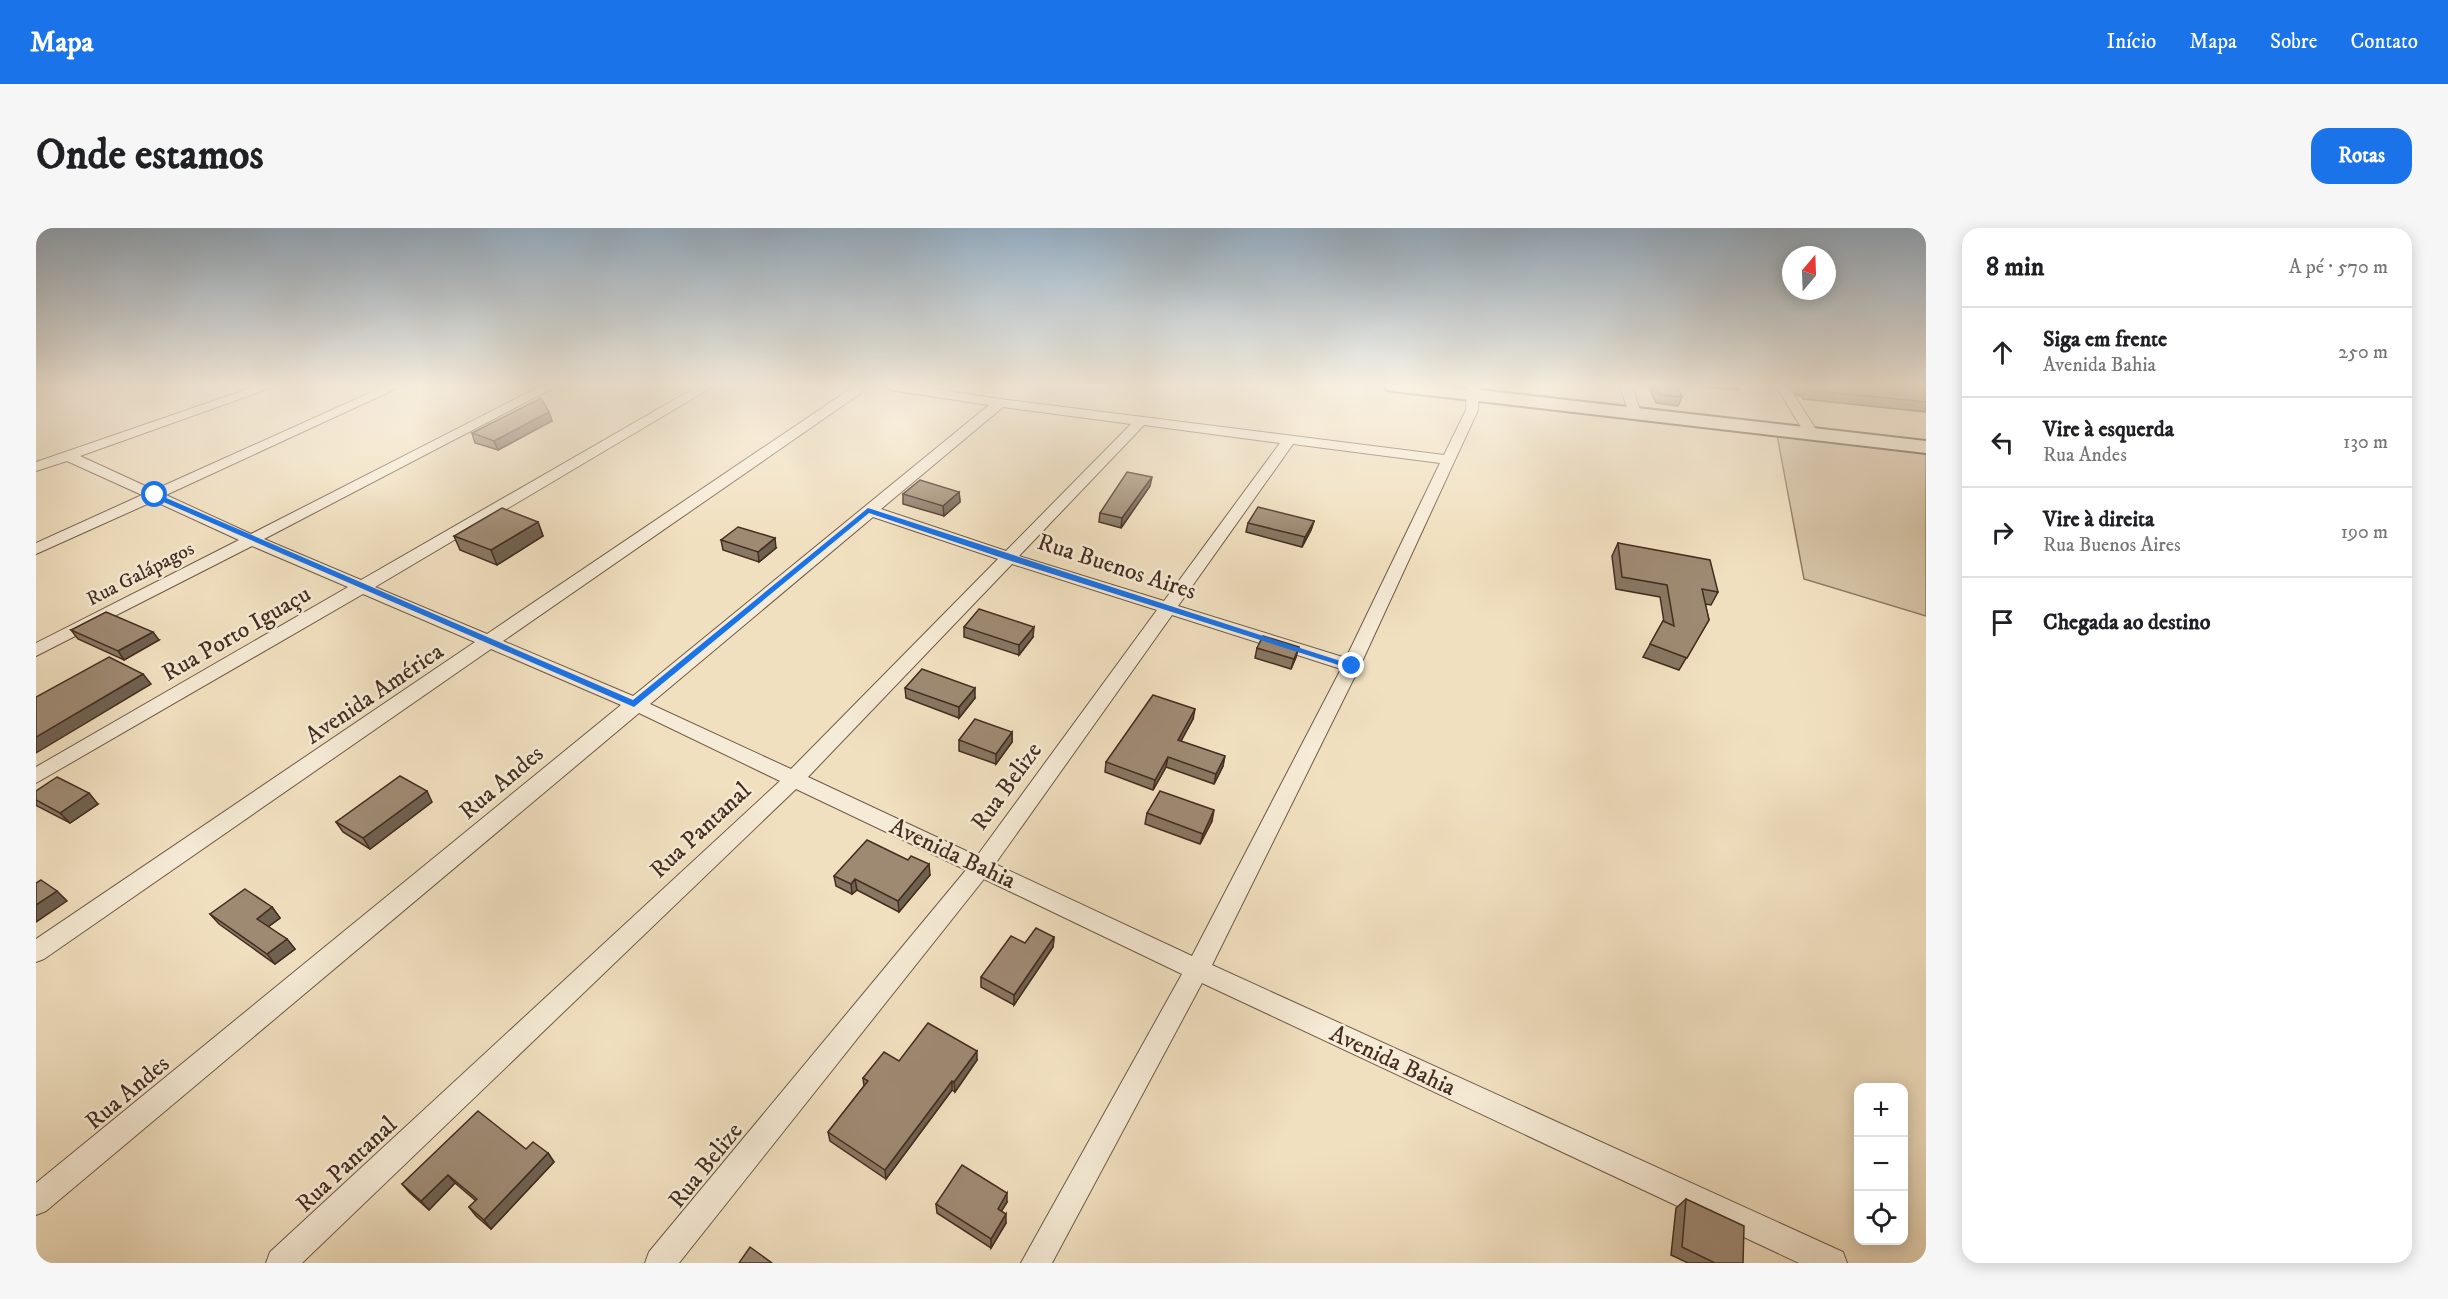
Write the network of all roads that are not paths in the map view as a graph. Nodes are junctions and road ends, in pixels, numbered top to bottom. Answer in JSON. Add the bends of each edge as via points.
{"nodes":[{"id":1,"x":131,"y":434,"type":"edge"},
{"id":2,"x":289,"y":434,"type":"edge"},
{"id":3,"x":457,"y":434,"type":"edge"},
{"id":4,"x":625,"y":434,"type":"edge"},
{"id":5,"x":802,"y":434,"type":"edge"},
{"id":6,"x":961,"y":434,"type":"edge"},
{"id":7,"x":1128,"y":434,"type":"edge"},
{"id":8,"x":1245,"y":434,"type":"edge"},
{"id":9,"x":1460,"y":434,"type":"edge"},
{"id":10,"x":1815,"y":434,"type":"edge"},
{"id":11,"x":1289,"y":440,"type":"junction"},
{"id":12,"x":1926,"y":447,"type":"edge"},
{"id":13,"x":68,"y":456,"type":"junction"},
{"id":14,"x":1448,"y":460,"type":"junction"},
{"id":15,"x":36,"y":467,"type":"edge"},
{"id":16,"x":155,"y":495,"type":"junction"},
{"id":17,"x":868,"y":510,"type":"junction"},
{"id":18,"x":252,"y":540,"type":"junction"},
{"id":19,"x":36,"y":549,"type":"edge"},
{"id":20,"x":1008,"y":557,"type":"junction"},
{"id":21,"x":364,"y":587,"type":"junction"},
{"id":22,"x":1169,"y":608,"type":"junction"},
{"id":23,"x":491,"y":642,"type":"junction"},
{"id":24,"x":36,"y":650,"type":"edge"},
{"id":25,"x":1352,"y":666,"type":"junction"},
{"id":26,"x":634,"y":704,"type":"junction"},
{"id":27,"x":36,"y":776,"type":"edge"},
{"id":28,"x":793,"y":780,"type":"junction"},
{"id":29,"x":982,"y":866,"type":"junction"},
{"id":30,"x":36,"y":952,"type":"edge"},
{"id":31,"x":1198,"y":968,"type":"junction"},
{"id":32,"x":36,"y":1201,"type":"edge"},
{"id":33,"x":280,"y":1263,"type":"edge"},
{"id":34,"x":660,"y":1263,"type":"edge"},
{"id":35,"x":1036,"y":1263,"type":"edge"},
{"id":36,"x":1832,"y":1263,"type":"edge"}],
"edges":[{"from":1,"to":13,"type":"street"},
{"from":2,"to":16,"type":"street"},
{"from":3,"to":18,"type":"street","name":"Rua Galápagos"},
{"from":4,"to":21,"type":"street","name":"Rua Porto Iguaçu"},
{"from":5,"to":23,"type":"street","name":"Avenida América"},
{"from":6,"to":17,"type":"street","name":"Rua Andes"},
{"from":7,"to":20,"type":"street","name":"Rua Pantanal"},
{"from":8,"to":11,"type":"street"},
{"from":9,"to":14,"type":"street"},
{"from":10,"to":12,"type":"main road"},
{"from":11,"to":14,"type":"street"},
{"from":11,"to":22,"type":"street","name":"Rua Belize"},
{"from":13,"to":15,"type":"street"},
{"from":13,"to":16,"type":"street","name":"Avenida Bahia"},
{"from":14,"to":25,"type":"street"},
{"from":16,"to":18,"type":"street","name":"Avenida Bahia"},
{"from":16,"to":19,"type":"street"},
{"from":17,"to":20,"type":"street","name":"Rua Buenos Aires"},
{"from":17,"to":26,"type":"street","name":"Rua Andes"},
{"from":18,"to":21,"type":"street","name":"Avenida Bahia"},
{"from":18,"to":24,"type":"street","name":"Rua Galápagos"},
{"from":20,"to":22,"type":"street","name":"Rua Buenos Aires"},
{"from":20,"to":28,"type":"street","name":"Rua Pantanal"},
{"from":21,"to":23,"type":"street","name":"Avenida Bahia"},
{"from":21,"to":27,"type":"street","name":"Rua Porto Iguaçu"},
{"from":22,"to":25,"type":"street","name":"Rua Buenos Aires"},
{"from":22,"to":29,"type":"street","name":"Rua Belize"},
{"from":23,"to":26,"type":"street","name":"Avenida Bahia"},
{"from":23,"to":30,"type":"street","name":"Avenida América"},
{"from":25,"to":31,"type":"street"},
{"from":26,"to":28,"type":"street","name":"Avenida Bahia"},
{"from":26,"to":32,"type":"street","name":"Rua Andes"},
{"from":28,"to":29,"type":"street","name":"Avenida Bahia"},
{"from":28,"to":33,"type":"street","name":"Rua Pantanal"},
{"from":29,"to":31,"type":"street","name":"Avenida Bahia"},
{"from":29,"to":34,"type":"street","name":"Rua Belize"},
{"from":31,"to":35,"type":"street"},
{"from":31,"to":36,"type":"street","name":"Avenida Bahia"}]}
